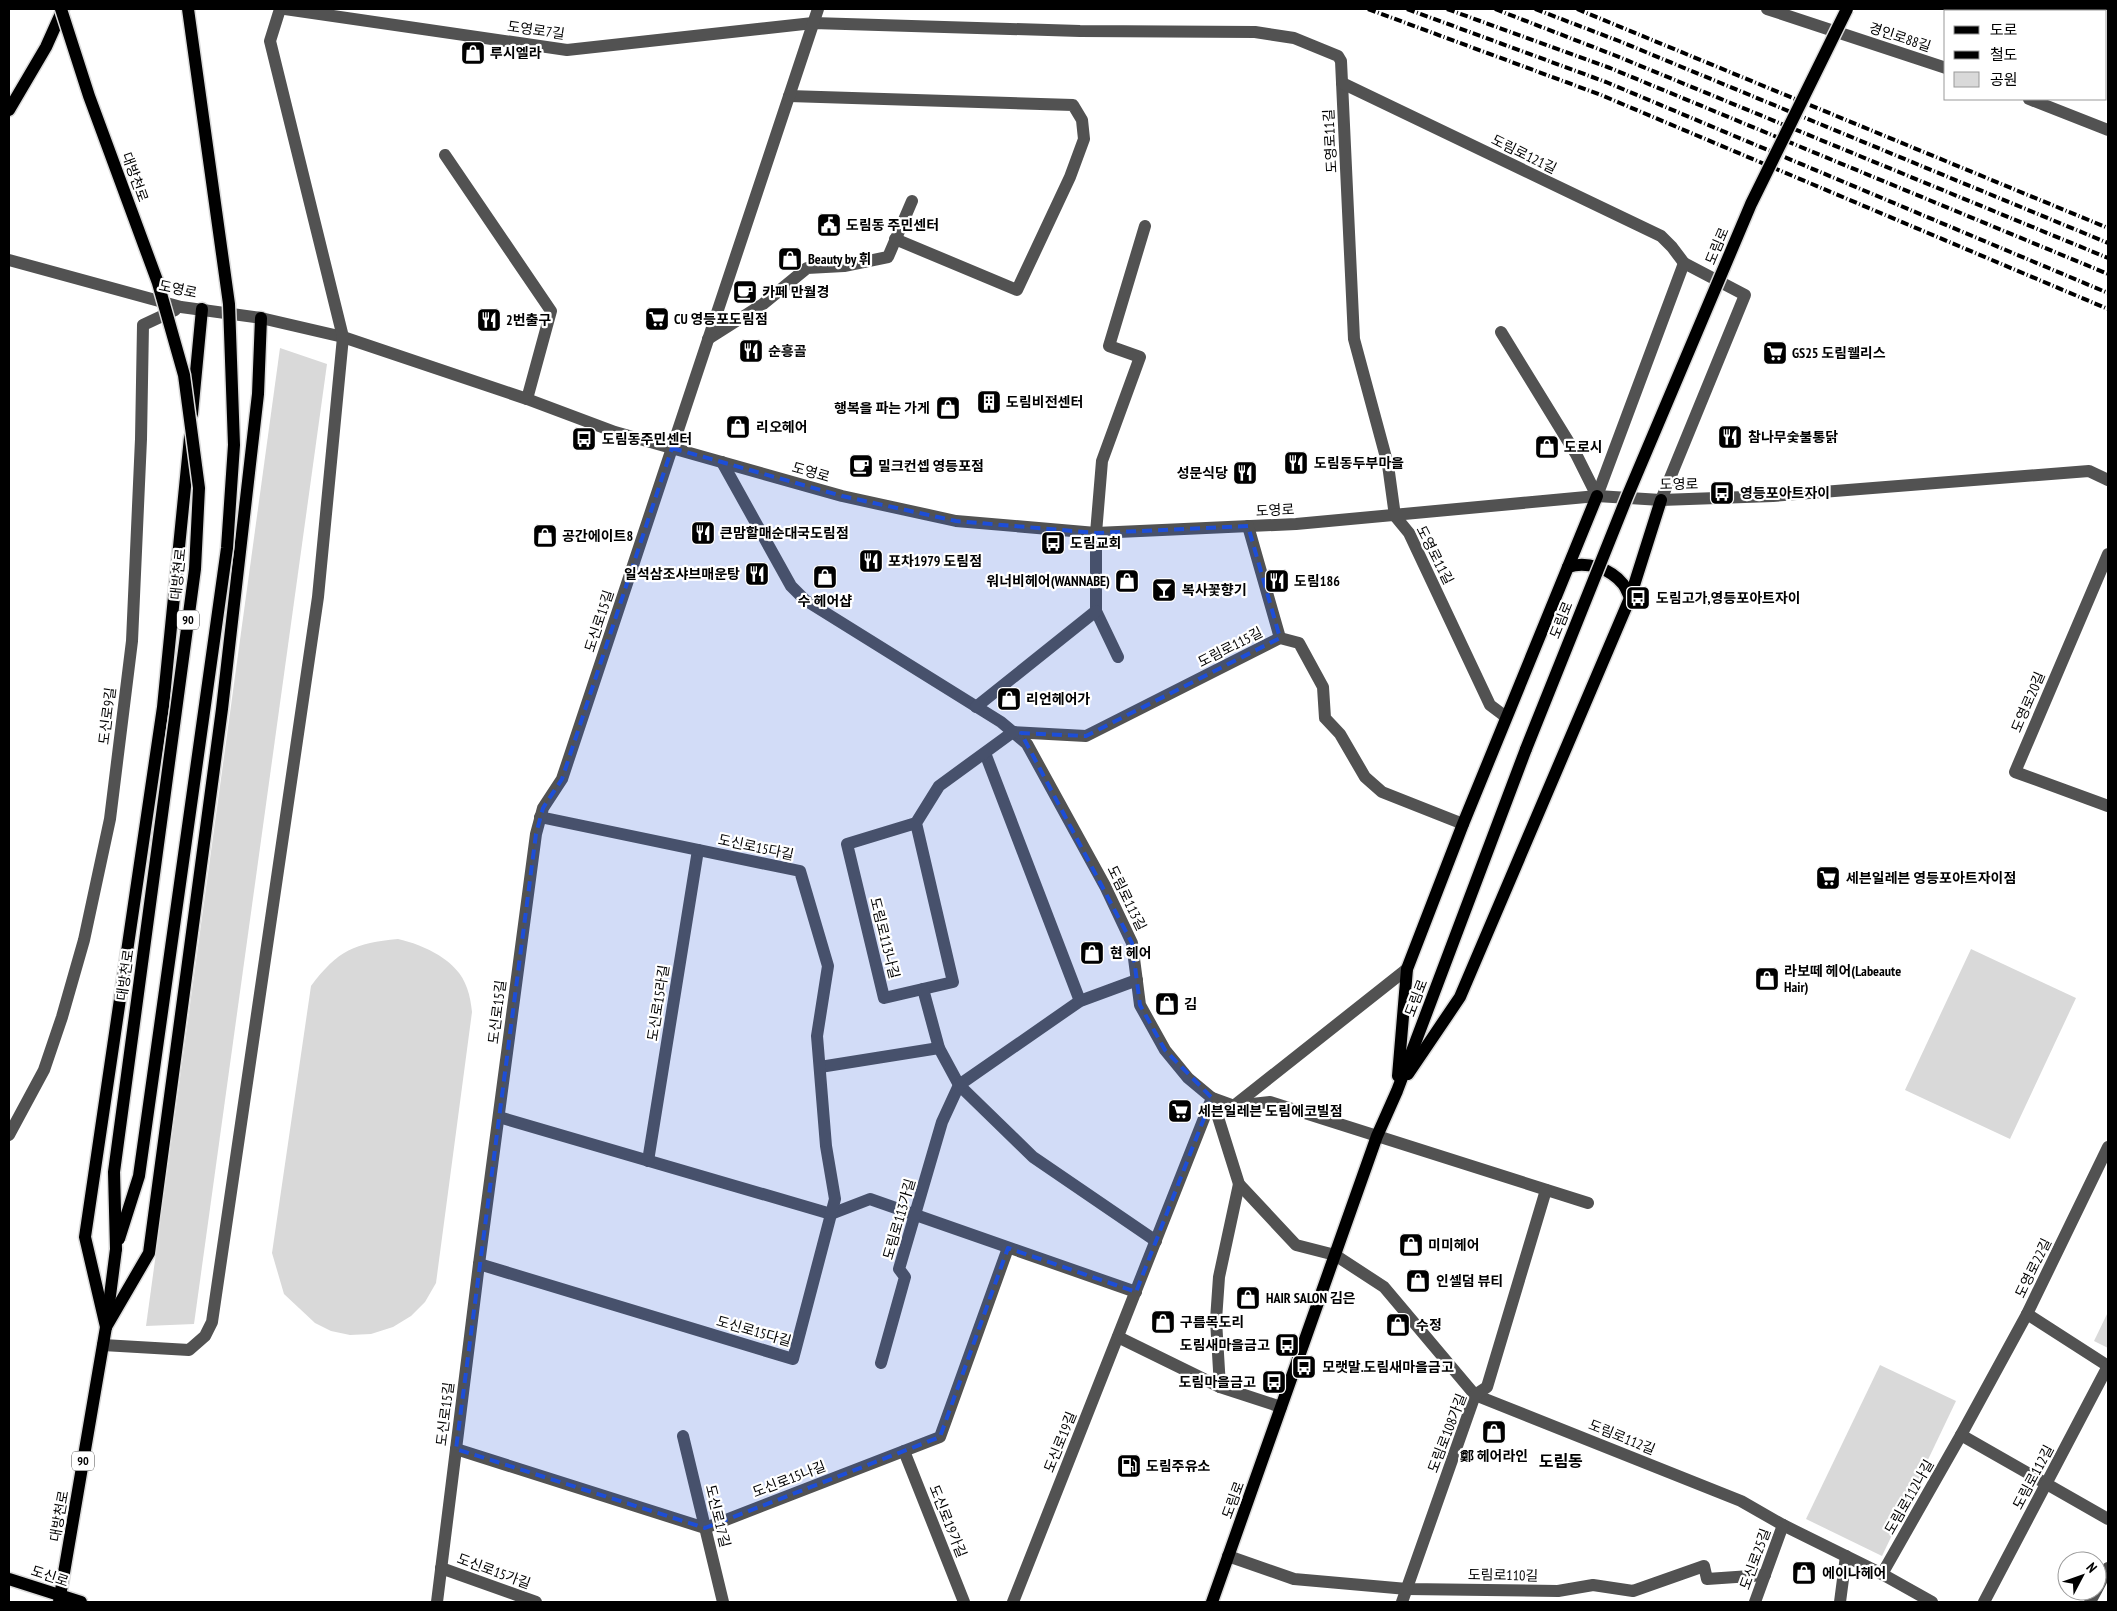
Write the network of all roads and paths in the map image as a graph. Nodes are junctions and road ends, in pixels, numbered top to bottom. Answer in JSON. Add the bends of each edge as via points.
{"nodes":[{"id":1,"x":62,"y":9,"type":"edge"},
{"id":2,"x":188,"y":9,"type":"edge"},
{"id":3,"x":280,"y":9,"type":"edge"},
{"id":4,"x":285,"y":9,"type":"edge"},
{"id":5,"x":818,"y":9,"type":"edge"},
{"id":6,"x":1767,"y":9,"type":"edge"},
{"id":7,"x":1847,"y":9,"type":"edge"},
{"id":8,"x":1790,"y":13,"type":"edge"},
{"id":9,"x":813,"y":22,"type":"junction"},
{"id":10,"x":1944,"y":67,"type":"edge"},
{"id":11,"x":1342,"y":83,"type":"junction"},
{"id":12,"x":788,"y":96,"type":"junction"},
{"id":13,"x":2032,"y":100,"type":"edge"},
{"id":14,"x":9,"y":110,"type":"edge"},
{"id":15,"x":2108,"y":130,"type":"edge"},
{"id":16,"x":445,"y":155,"type":"dead end"},
{"id":17,"x":912,"y":201,"type":"dead end"},
{"id":18,"x":1145,"y":226,"type":"dead end"},
{"id":19,"x":895,"y":240,"type":"junction"},
{"id":20,"x":9,"y":260,"type":"edge"},
{"id":21,"x":1684,"y":263,"type":"junction"},
{"id":22,"x":181,"y":307,"type":"junction"},
{"id":23,"x":202,"y":310,"type":"junction"},
{"id":24,"x":261,"y":318,"type":"junction"},
{"id":25,"x":1501,"y":332,"type":"dead end"},
{"id":26,"x":343,"y":337,"type":"junction"},
{"id":27,"x":708,"y":339,"type":"junction"},
{"id":28,"x":527,"y":399,"type":"junction"},
{"id":29,"x":672,"y":448,"type":"junction"},
{"id":30,"x":722,"y":462,"type":"junction"},
{"id":31,"x":2108,"y":480,"type":"edge"},
{"id":32,"x":1597,"y":496,"type":"junction"},
{"id":33,"x":1661,"y":500,"type":"junction"},
{"id":34,"x":1394,"y":516,"type":"junction"},
{"id":35,"x":1248,"y":526,"type":"junction"},
{"id":36,"x":1096,"y":533,"type":"junction"},
{"id":37,"x":2108,"y":554,"type":"edge"},
{"id":38,"x":1568,"y":568,"type":"junction"},
{"id":39,"x":1630,"y":598,"type":"junction"},
{"id":40,"x":1096,"y":611,"type":"junction"},
{"id":41,"x":1280,"y":638,"type":"junction"},
{"id":42,"x":1118,"y":657,"type":"dead end"},
{"id":43,"x":976,"y":707,"type":"junction"},
{"id":44,"x":1506,"y":717,"type":"junction"},
{"id":45,"x":1013,"y":732,"type":"junction"},
{"id":46,"x":985,"y":753,"type":"junction"},
{"id":47,"x":2108,"y":806,"type":"edge"},
{"id":48,"x":540,"y":817,"type":"junction"},
{"id":49,"x":916,"y":823,"type":"junction"},
{"id":50,"x":1462,"y":824,"type":"junction"},
{"id":51,"x":698,"y":850,"type":"junction"},
{"id":52,"x":1407,"y":969,"type":"junction"},
{"id":53,"x":1137,"y":980,"type":"junction"},
{"id":54,"x":923,"y":989,"type":"junction"},
{"id":55,"x":1080,"y":1001,"type":"junction"},
{"id":56,"x":939,"y":1048,"type":"junction"},
{"id":57,"x":820,"y":1067,"type":"junction"},
{"id":58,"x":960,"y":1085,"type":"junction"},
{"id":59,"x":1397,"y":1091,"type":"junction"},
{"id":60,"x":1212,"y":1098,"type":"junction"},
{"id":61,"x":1234,"y":1106,"type":"junction"},
{"id":62,"x":499,"y":1117,"type":"junction"},
{"id":63,"x":9,"y":1136,"type":"edge"},
{"id":64,"x":1377,"y":1136,"type":"junction"},
{"id":65,"x":2108,"y":1147,"type":"edge"},
{"id":66,"x":648,"y":1161,"type":"junction"},
{"id":67,"x":1239,"y":1184,"type":"junction"},
{"id":68,"x":1546,"y":1190,"type":"junction"},
{"id":69,"x":1588,"y":1203,"type":"dead end"},
{"id":70,"x":831,"y":1214,"type":"junction"},
{"id":71,"x":915,"y":1215,"type":"junction"},
{"id":72,"x":1156,"y":1241,"type":"junction"},
{"id":73,"x":1008,"y":1248,"type":"junction"},
{"id":74,"x":116,"y":1249,"type":"junction"},
{"id":75,"x":1335,"y":1256,"type":"junction"},
{"id":76,"x":479,"y":1264,"type":"junction"},
{"id":77,"x":1136,"y":1292,"type":"junction"},
{"id":78,"x":2027,"y":1314,"type":"junction"},
{"id":79,"x":106,"y":1327,"type":"junction"},
{"id":80,"x":1118,"y":1337,"type":"junction"},
{"id":81,"x":103,"y":1345,"type":"junction"},
{"id":82,"x":881,"y":1363,"type":"dead end"},
{"id":83,"x":2108,"y":1366,"type":"edge"},
{"id":84,"x":1220,"y":1387,"type":"junction"},
{"id":85,"x":1475,"y":1395,"type":"junction"},
{"id":86,"x":1281,"y":1407,"type":"junction"},
{"id":87,"x":1961,"y":1435,"type":"junction"},
{"id":88,"x":683,"y":1436,"type":"dead end"},
{"id":89,"x":456,"y":1449,"type":"junction"},
{"id":90,"x":904,"y":1450,"type":"junction"},
{"id":91,"x":2046,"y":1484,"type":"junction"},
{"id":92,"x":2108,"y":1519,"type":"edge"},
{"id":93,"x":1782,"y":1525,"type":"junction"},
{"id":94,"x":705,"y":1528,"type":"junction"},
{"id":95,"x":1228,"y":1556,"type":"junction"},
{"id":96,"x":1846,"y":1556,"type":"junction"},
{"id":97,"x":441,"y":1568,"type":"junction"},
{"id":98,"x":1882,"y":1574,"type":"junction"},
{"id":99,"x":1765,"y":1575,"type":"junction"},
{"id":100,"x":9,"y":1579,"type":"edge"},
{"id":101,"x":1407,"y":1589,"type":"junction"},
{"id":102,"x":60,"y":1599,"type":"edge"},
{"id":103,"x":81,"y":1602,"type":"edge"},
{"id":104,"x":437,"y":1602,"type":"edge"},
{"id":105,"x":536,"y":1602,"type":"edge"},
{"id":106,"x":723,"y":1602,"type":"edge"},
{"id":107,"x":964,"y":1602,"type":"edge"},
{"id":108,"x":1012,"y":1602,"type":"edge"},
{"id":109,"x":1212,"y":1602,"type":"edge"},
{"id":110,"x":1402,"y":1602,"type":"edge"},
{"id":111,"x":1755,"y":1602,"type":"edge"},
{"id":112,"x":1840,"y":1602,"type":"edge"},
{"id":113,"x":1932,"y":1602,"type":"edge"},
{"id":114,"x":1984,"y":1602,"type":"edge"}],
"edges":[{"from":1,"to":14,"type":"main road","via":[[46,47]]},
{"from":1,"to":74,"type":"main road","name":"대방천로","number":"90","bridge":true,"via":[[89,96],[158,283],[184,375],[199,488],[195,569],[114,1172]]},
{"from":2,"to":74,"type":"main road","name":"대방천로","number":"90","bridge":true,"via":[[228,304],[234,445],[227,548],[139,1176]]},
{"from":3,"to":26,"type":"street","via":[[270,41]]},
{"from":4,"to":9,"type":"street","name":"도영로7길","via":[[567,50]]},
{"from":5,"to":9,"type":"street"},
{"from":6,"to":8,"type":"street","name":"경인로88길"},
{"from":7,"to":59,"type":"main road","name":"도림로","bridge":true,"via":[[1748,214],[1627,497],[1526,749]]},
{"from":8,"to":10,"type":"street","name":"경인로88길","via":[[1844,35]]},
{"from":9,"to":11,"type":"street","name":"도영로11길","via":[[1080,31],[1255,32],[1294,38],[1338,56]]},
{"from":9,"to":12,"type":"street"},
{"from":11,"to":21,"type":"street","name":"도림로121길","via":[[1661,236]]},
{"from":11,"to":34,"type":"street","name":"도영로11길","via":[[1354,339],[1388,465]]},
{"from":12,"to":19,"type":"street","via":[[1073,105],[1082,120],[1084,139],[1070,177],[1017,290]]},
{"from":12,"to":27,"type":"street"},
{"from":13,"to":15,"type":"street"},
{"from":16,"to":28,"type":"street","via":[[551,312]]},
{"from":17,"to":19,"type":"street"},
{"from":18,"to":36,"type":"street","via":[[1109,346],[1140,357],[1102,461]]},
{"from":19,"to":27,"type":"street","via":[[888,256],[844,266],[807,268],[763,304]]},
{"from":20,"to":22,"type":"street","name":"도영로"},
{"from":21,"to":32,"type":"street"},
{"from":21,"to":33,"type":"street","via":[[1745,294]]},
{"from":22,"to":23,"type":"street","name":"도영로"},
{"from":22,"to":63,"type":"street","name":"도신로9길","via":[[143,325],[132,641],[110,819],[84,940],[62,1017],[44,1070]]},
{"from":23,"to":24,"type":"street","name":"도영로"},
{"from":23,"to":79,"type":"main road","via":[[163,707],[85,1237]]},
{"from":24,"to":26,"type":"street","name":"도영로"},
{"from":24,"to":79,"type":"main road","via":[[258,394],[222,709],[149,1253]]},
{"from":25,"to":32,"type":"street","via":[[1576,454]]},
{"from":26,"to":28,"type":"street","name":"도영로"},
{"from":26,"to":81,"type":"street","via":[[318,597],[212,1322],[205,1336],[189,1350]]},
{"from":27,"to":29,"type":"street"},
{"from":28,"to":29,"type":"street","name":"도영로","via":[[615,432]]},
{"from":29,"to":30,"type":"street","name":"도영로"},
{"from":29,"to":48,"type":"street","name":"도신로15길","via":[[562,779],[542,808]]},
{"from":30,"to":36,"type":"street","name":"도영로","via":[[842,496],[956,521]]},
{"from":30,"to":43,"type":"street","name":"도림로113길","via":[[792,586],[805,600]]},
{"from":31,"to":33,"type":"street","name":"도영로","via":[[2089,471],[1773,496]]},
{"from":32,"to":33,"type":"street","name":"도영로"},
{"from":32,"to":34,"type":"street","name":"도영로"},
{"from":32,"to":38,"type":"main road"},
{"from":33,"to":39,"type":"main road"},
{"from":34,"to":35,"type":"street","name":"도영로"},
{"from":34,"to":44,"type":"street","name":"도영로11길","via":[[1409,533],[1490,704]]},
{"from":35,"to":36,"type":"street","name":"도영로"},
{"from":35,"to":41,"type":"street","name":"도영로"},
{"from":36,"to":40,"type":"street"},
{"from":37,"to":47,"type":"street","name":"도영로20길","via":[[2015,772]]},
{"from":38,"to":39,"type":"main road","via":[[1592,565],[1610,573],[1622,583]]},
{"from":38,"to":44,"type":"main road"},
{"from":39,"to":59,"type":"main road","via":[[1460,997]]},
{"from":40,"to":42,"type":"street"},
{"from":40,"to":43,"type":"street"},
{"from":41,"to":45,"type":"street","name":"도림로115길","via":[[1086,736]]},
{"from":41,"to":50,"type":"street","name":"도림로115길","via":[[1299,643],[1323,687],[1325,718],[1340,734],[1365,777],[1382,792]]},
{"from":43,"to":45,"type":"street","name":"도림로113길"},
{"from":44,"to":50,"type":"main road"},
{"from":45,"to":46,"type":"street"},
{"from":45,"to":53,"type":"street","name":"도림로113길","via":[[1027,744],[1105,886],[1132,943]]},
{"from":46,"to":49,"type":"street","via":[[939,786]]},
{"from":46,"to":55,"type":"street"},
{"from":48,"to":51,"type":"street","name":"도신로15다길"},
{"from":48,"to":62,"type":"street","name":"도신로15길"},
{"from":49,"to":54,"type":"street","name":"도림로113나길","via":[[953,982]]},
{"from":49,"to":54,"type":"street","name":"도림로113나길","via":[[847,844],[884,998]]},
{"from":50,"to":52,"type":"main road"},
{"from":51,"to":57,"type":"street","name":"도신로15다길","via":[[800,871],[828,966],[818,1036]]},
{"from":51,"to":66,"type":"street","name":"도신로15라길"},
{"from":52,"to":59,"type":"main road"},
{"from":52,"to":61,"type":"street"},
{"from":53,"to":55,"type":"street","name":"도림로113가길"},
{"from":53,"to":60,"type":"street","name":"도림로113길","via":[[1140,1005],[1165,1050],[1188,1078]]},
{"from":54,"to":56,"type":"street"},
{"from":55,"to":58,"type":"street","name":"도림로113가길"},
{"from":56,"to":57,"type":"street"},
{"from":56,"to":58,"type":"street"},
{"from":57,"to":70,"type":"street","name":"도신로15다길","via":[[826,1146],[835,1199]]},
{"from":58,"to":71,"type":"street","name":"도림로113가길","via":[[942,1122]]},
{"from":58,"to":72,"type":"street","via":[[1033,1157]]},
{"from":59,"to":64,"type":"main road","name":"도림로"},
{"from":60,"to":61,"type":"street","name":"도림로113길"},
{"from":60,"to":67,"type":"street"},
{"from":60,"to":72,"type":"street","name":"도신로19길"},
{"from":61,"to":64,"type":"street","name":"도림로113길","via":[[1270,1102]]},
{"from":62,"to":66,"type":"street"},
{"from":62,"to":76,"type":"street","name":"도신로15길"},
{"from":64,"to":68,"type":"street"},
{"from":64,"to":75,"type":"main road","name":"도림로"},
{"from":65,"to":78,"type":"street","name":"도영로22길"},
{"from":66,"to":70,"type":"street"},
{"from":67,"to":75,"type":"street","via":[[1296,1245]]},
{"from":67,"to":84,"type":"street","via":[[1220,1277],[1216,1320]]},
{"from":68,"to":69,"type":"street"},
{"from":68,"to":85,"type":"street","name":"도림로108가길","via":[[1487,1387]]},
{"from":70,"to":71,"type":"street","via":[[870,1199]]},
{"from":70,"to":76,"type":"street","name":"도신로15다길","via":[[793,1359]]},
{"from":71,"to":73,"type":"street"},
{"from":71,"to":82,"type":"street","name":"도림로113가길","via":[[899,1269],[905,1277]]},
{"from":72,"to":77,"type":"street","name":"도신로19길"},
{"from":73,"to":77,"type":"street"},
{"from":73,"to":90,"type":"street","name":"도신로15나길","via":[[940,1437]]},
{"from":74,"to":79,"type":"main road","name":"대방천로","number":"90"},
{"from":75,"to":85,"type":"street","name":"도림로112길","via":[[1384,1287]]},
{"from":75,"to":86,"type":"main road","name":"도림로"},
{"from":76,"to":89,"type":"street","name":"도신로15길"},
{"from":77,"to":80,"type":"street","name":"도신로19길"},
{"from":78,"to":83,"type":"street","name":"도영로22길"},
{"from":78,"to":87,"type":"street","name":"도림로112나길"},
{"from":79,"to":81,"type":"main road","name":"대방천로","number":"90"},
{"from":80,"to":84,"type":"street"},
{"from":80,"to":108,"type":"street","name":"도신로19길"},
{"from":81,"to":102,"type":"main road","name":"대방천로","number":"90"},
{"from":83,"to":91,"type":"street","name":"도림로112길"},
{"from":84,"to":86,"type":"street"},
{"from":85,"to":93,"type":"street","name":"도림로112길","via":[[1741,1500]]},
{"from":85,"to":101,"type":"street","name":"도림로108가길"},
{"from":86,"to":95,"type":"main road","name":"도림로"},
{"from":87,"to":91,"type":"street"},
{"from":87,"to":98,"type":"street","name":"도림로112나길"},
{"from":88,"to":94,"type":"street","name":"도신로17길"},
{"from":89,"to":94,"type":"street"},
{"from":89,"to":97,"type":"street","name":"도신로15길"},
{"from":90,"to":94,"type":"street","name":"도신로15나길"},
{"from":90,"to":107,"type":"street","name":"도신로19가길"},
{"from":91,"to":92,"type":"street"},
{"from":91,"to":114,"type":"street","name":"도림로112길"},
{"from":93,"to":96,"type":"street","name":"도림로112길"},
{"from":93,"to":99,"type":"street","name":"도신로25길"},
{"from":94,"to":106,"type":"street","name":"도신로17길"},
{"from":95,"to":101,"type":"street","name":"도림로110길","via":[[1294,1579]]},
{"from":95,"to":109,"type":"main road","name":"도림로"},
{"from":96,"to":98,"type":"street","name":"도림로112길"},
{"from":96,"to":112,"type":"street"},
{"from":97,"to":104,"type":"street","name":"도신로15길"},
{"from":97,"to":105,"type":"street","name":"도신로15가길"},
{"from":98,"to":113,"type":"street","name":"도림로112길"},
{"from":99,"to":101,"type":"street","name":"도림로110길","via":[[1706,1579],[1704,1566],[1633,1591],[1593,1585],[1558,1591]]},
{"from":99,"to":111,"type":"street","name":"도신로25길"},
{"from":100,"to":102,"type":"main road","name":"도신로"},
{"from":101,"to":110,"type":"street","name":"도림로108가길"},
{"from":102,"to":103,"type":"main road","name":"도신로"}]}
